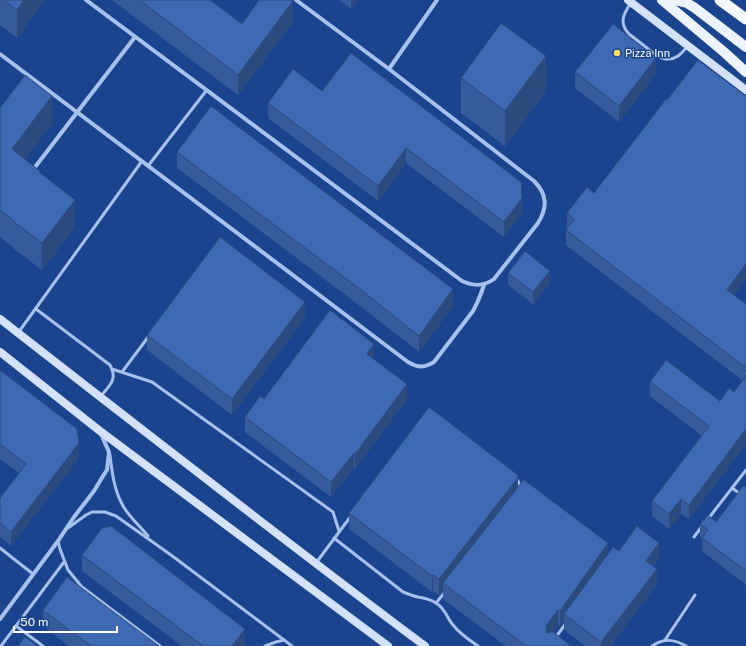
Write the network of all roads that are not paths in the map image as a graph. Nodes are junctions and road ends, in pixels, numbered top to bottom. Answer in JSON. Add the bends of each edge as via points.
{"nodes":[{"id":1,"x":86,"y":0,"type":"edge"},
{"id":2,"x":296,"y":0,"type":"edge"},
{"id":3,"x":437,"y":0,"type":"edge"},
{"id":4,"x":662,"y":0,"type":"edge"},
{"id":5,"x":674,"y":0,"type":"edge"},
{"id":6,"x":720,"y":0,"type":"edge"},
{"id":7,"x":630,"y":1,"type":"edge"},
{"id":8,"x":746,"y":19,"type":"edge"},
{"id":9,"x":135,"y":37,"type":"junction"},
{"id":10,"x":688,"y":46,"type":"junction"},
{"id":11,"x":746,"y":47,"type":"edge"},
{"id":12,"x":0,"y":54,"type":"edge"},
{"id":13,"x":389,"y":69,"type":"junction"},
{"id":14,"x":746,"y":72,"type":"edge"},
{"id":15,"x":29,"y":76,"type":"junction"},
{"id":16,"x":25,"y":82,"type":"edge"},
{"id":17,"x":746,"y":90,"type":"edge"},
{"id":18,"x":206,"y":91,"type":"junction"},
{"id":19,"x":77,"y":112,"type":"junction"},
{"id":20,"x":142,"y":161,"type":"junction"},
{"id":21,"x":148,"y":166,"type":"junction"},
{"id":22,"x":30,"y":173,"type":"edge"},
{"id":23,"x":484,"y":284,"type":"junction"},
{"id":24,"x":36,"y":309,"type":"junction"},
{"id":25,"x":0,"y":319,"type":"edge"},
{"id":26,"x":154,"y":330,"type":"edge"},
{"id":27,"x":18,"y":333,"type":"junction"},
{"id":28,"x":0,"y":352,"type":"edge"},
{"id":29,"x":112,"y":369,"type":"junction"},
{"id":30,"x":122,"y":372,"type":"junction"},
{"id":31,"x":100,"y":397,"type":"junction"},
{"id":32,"x":100,"y":431,"type":"junction"},
{"id":33,"x":109,"y":452,"type":"junction"},
{"id":34,"x":746,"y":470,"type":"edge"},
{"id":35,"x":509,"y":474,"type":"edge"},
{"id":36,"x":732,"y":488,"type":"junction"},
{"id":37,"x":521,"y":492,"type":"edge"},
{"id":38,"x":746,"y":498,"type":"edge"},
{"id":39,"x":353,"y":512,"type":"edge"},
{"id":40,"x":66,"y":529,"type":"junction"},
{"id":41,"x":339,"y":532,"type":"junction"},
{"id":42,"x":694,"y":537,"type":"dead end"},
{"id":43,"x":334,"y":538,"type":"junction"},
{"id":44,"x":58,"y":541,"type":"junction"},
{"id":45,"x":152,"y":541,"type":"junction"},
{"id":46,"x":0,"y":548,"type":"edge"},
{"id":47,"x":64,"y":562,"type":"junction"},
{"id":48,"x":315,"y":564,"type":"junction"},
{"id":49,"x":33,"y":574,"type":"junction"},
{"id":50,"x":446,"y":591,"type":"edge"},
{"id":51,"x":695,"y":595,"type":"dead end"},
{"id":52,"x":436,"y":603,"type":"junction"},
{"id":53,"x":0,"y":619,"type":"edge"},
{"id":54,"x":568,"y":620,"type":"edge"},
{"id":55,"x":16,"y":626,"type":"junction"},
{"id":56,"x":284,"y":640,"type":"junction"},
{"id":57,"x":553,"y":640,"type":"edge"},
{"id":58,"x":665,"y":640,"type":"junction"},
{"id":59,"x":1,"y":646,"type":"edge"},
{"id":60,"x":43,"y":646,"type":"edge"},
{"id":61,"x":160,"y":646,"type":"edge"},
{"id":62,"x":265,"y":646,"type":"edge"},
{"id":63,"x":292,"y":646,"type":"edge"},
{"id":64,"x":388,"y":646,"type":"edge"},
{"id":65,"x":425,"y":646,"type":"edge"},
{"id":66,"x":478,"y":646,"type":"edge"},
{"id":67,"x":652,"y":646,"type":"edge"},
{"id":68,"x":686,"y":646,"type":"edge"}],
"edges":[{"from":1,"to":9,"type":"street"},
{"from":2,"to":13,"type":"street"},
{"from":3,"to":13,"type":"street"},
{"from":4,"to":14,"type":"main road"},
{"from":5,"to":11,"type":"main road","via":[[695,8]]},
{"from":6,"to":8,"type":"highway"},
{"from":7,"to":10,"type":"main road"},
{"from":7,"to":10,"type":"lane","via":[[623,17],[626,31],[656,55],[664,59],[673,58]]},
{"from":9,"to":18,"type":"street"},
{"from":9,"to":19,"type":"street"},
{"from":10,"to":17,"type":"main road"},
{"from":12,"to":15,"type":"street"},
{"from":13,"to":23,"type":"street","via":[[534,181],[543,193],[543,216],[497,276]]},
{"from":15,"to":16,"type":"street"},
{"from":15,"to":19,"type":"street"},
{"from":18,"to":21,"type":"lane"},
{"from":18,"to":23,"type":"street","via":[[462,281],[476,286]]},
{"from":19,"to":20,"type":"street"},
{"from":19,"to":22,"type":"street"},
{"from":20,"to":21,"type":"street"},
{"from":20,"to":24,"type":"lane"},
{"from":21,"to":23,"type":"street","via":[[414,366],[421,367],[434,362],[473,311]]},
{"from":24,"to":27,"type":"lane"},
{"from":24,"to":29,"type":"lane"},
{"from":25,"to":27,"type":"main road"},
{"from":26,"to":30,"type":"lane"},
{"from":27,"to":31,"type":"main road"},
{"from":28,"to":32,"type":"main road"},
{"from":29,"to":30,"type":"lane"},
{"from":29,"to":31,"type":"lane","via":[[114,374],[111,384]]},
{"from":30,"to":41,"type":"lane","via":[[152,382],[333,512]]},
{"from":31,"to":48,"type":"main road"},
{"from":32,"to":33,"type":"street"},
{"from":32,"to":64,"type":"main road"},
{"from":33,"to":40,"type":"street","via":[[103,476]]},
{"from":33,"to":45,"type":"lane","via":[[122,505]]},
{"from":34,"to":36,"type":"lane"},
{"from":35,"to":37,"type":"lane","via":[[520,484]]},
{"from":36,"to":38,"type":"lane"},
{"from":36,"to":42,"type":"lane"},
{"from":39,"to":41,"type":"lane"},
{"from":40,"to":44,"type":"street"},
{"from":40,"to":45,"type":"lane","via":[[92,512],[105,512],[116,516]]},
{"from":41,"to":43,"type":"lane"},
{"from":43,"to":48,"type":"lane"},
{"from":43,"to":52,"type":"lane","via":[[403,592]]},
{"from":44,"to":47,"type":"lane"},
{"from":44,"to":49,"type":"street"},
{"from":45,"to":56,"type":"lane"},
{"from":46,"to":49,"type":"lane"},
{"from":47,"to":55,"type":"lane"},
{"from":47,"to":61,"type":"lane","via":[[82,587]]},
{"from":48,"to":65,"type":"main road"},
{"from":49,"to":53,"type":"street"},
{"from":50,"to":52,"type":"lane"},
{"from":51,"to":58,"type":"lane"},
{"from":52,"to":66,"type":"lane","via":[[442,607],[454,627]]},
{"from":54,"to":57,"type":"lane"},
{"from":55,"to":59,"type":"lane"},
{"from":55,"to":60,"type":"lane"},
{"from":56,"to":62,"type":"lane"},
{"from":56,"to":63,"type":"lane"},
{"from":58,"to":67,"type":"lane"},
{"from":58,"to":68,"type":"lane"}]}
